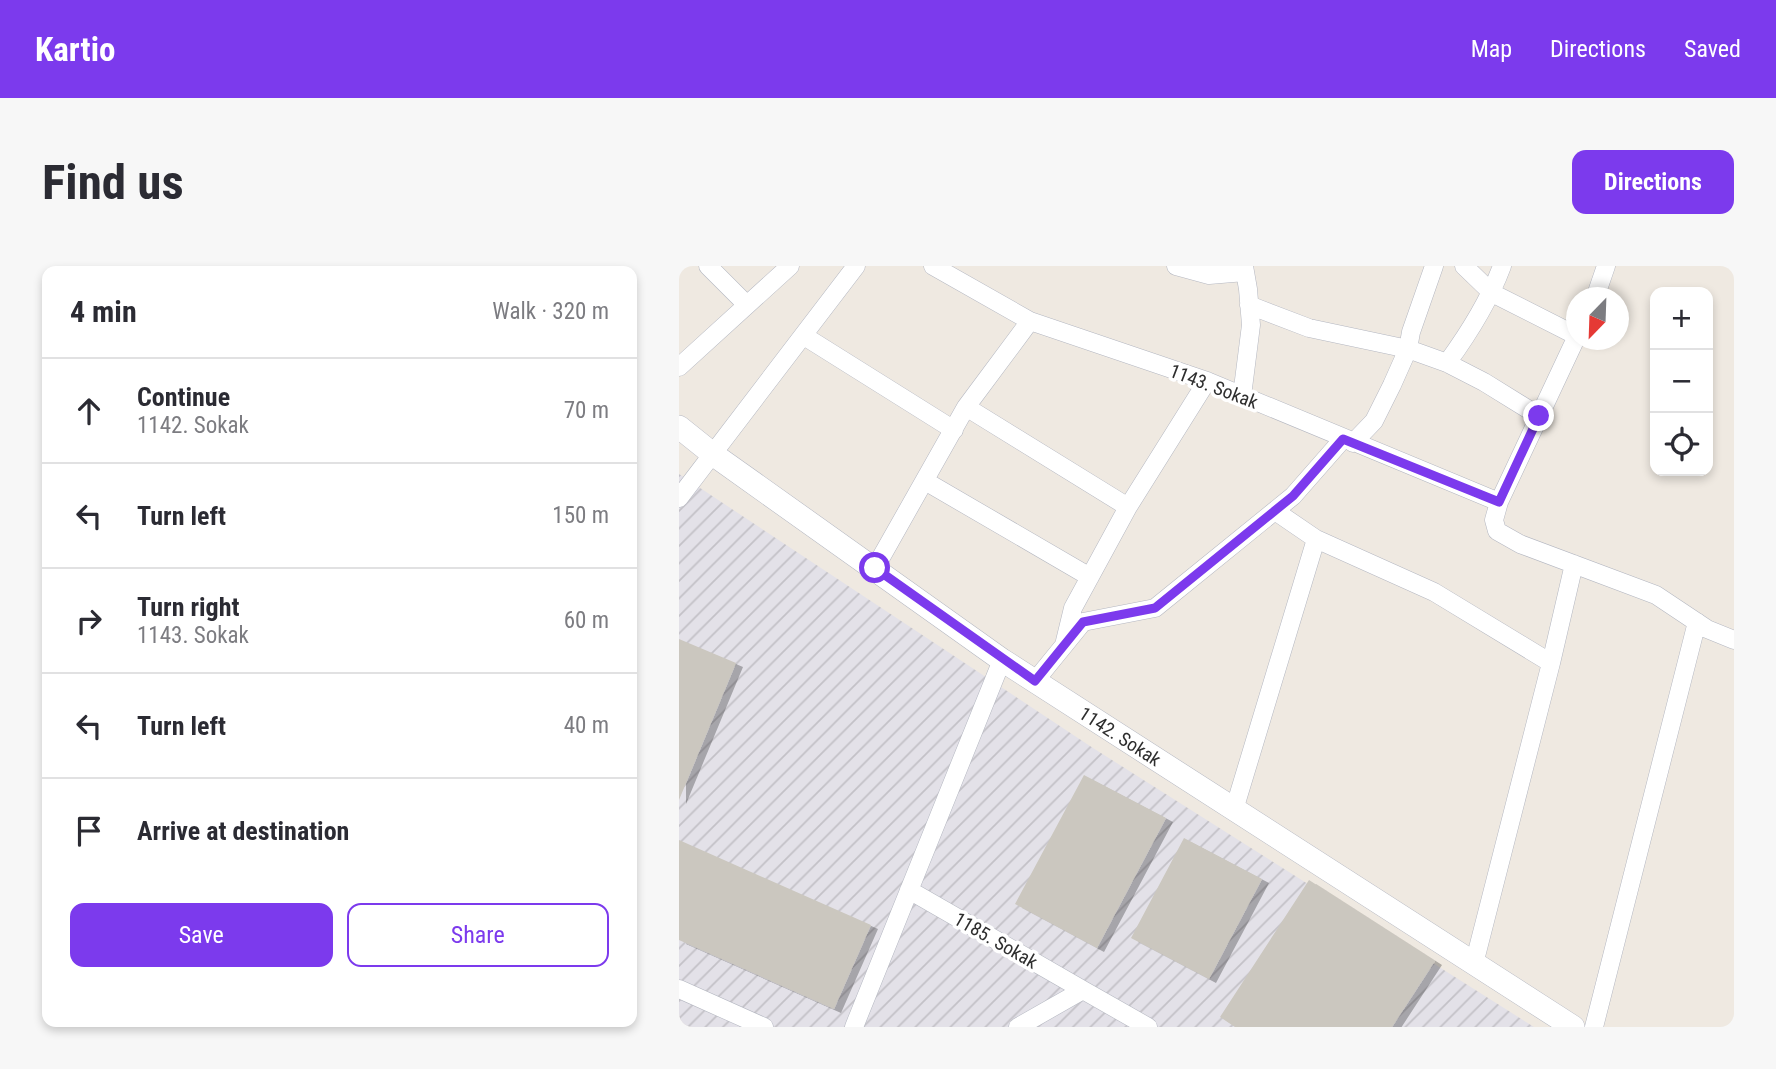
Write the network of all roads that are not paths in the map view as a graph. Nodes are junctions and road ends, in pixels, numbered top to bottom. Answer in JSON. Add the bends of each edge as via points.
{"nodes":[{"id":1,"x":708,"y":266,"type":"edge"},
{"id":2,"x":790,"y":266,"type":"edge"},
{"id":3,"x":856,"y":266,"type":"edge"},
{"id":4,"x":933,"y":266,"type":"edge"},
{"id":5,"x":1176,"y":266,"type":"edge"},
{"id":6,"x":1434,"y":266,"type":"edge"},
{"id":7,"x":1464,"y":266,"type":"edge"},
{"id":8,"x":1502,"y":266,"type":"edge"},
{"id":9,"x":1606,"y":266,"type":"edge"},
{"id":10,"x":1244,"y":269,"type":"edge"},
{"id":11,"x":1599,"y":287,"type":"edge"},
{"id":12,"x":1492,"y":293,"type":"junction"},
{"id":13,"x":747,"y":305,"type":"junction"},
{"id":14,"x":1249,"y":305,"type":"junction"},
{"id":15,"x":1030,"y":321,"type":"junction"},
{"id":16,"x":804,"y":336,"type":"junction"},
{"id":17,"x":1408,"y":349,"type":"junction"},
{"id":18,"x":1447,"y":363,"type":"junction"},
{"id":19,"x":679,"y":367,"type":"edge"},
{"id":20,"x":1207,"y":381,"type":"junction"},
{"id":21,"x":1242,"y":396,"type":"junction"},
{"id":22,"x":966,"y":407,"type":"junction"},
{"id":23,"x":1539,"y":416,"type":"junction"},
{"id":24,"x":679,"y":428,"type":"edge"},
{"id":25,"x":954,"y":430,"type":"junction"},
{"id":26,"x":1348,"y":441,"type":"junction"},
{"id":27,"x":714,"y":455,"type":"junction"},
{"id":28,"x":925,"y":481,"type":"junction"},
{"id":29,"x":679,"y":498,"type":"edge"},
{"id":30,"x":1499,"y":502,"type":"junction"},
{"id":31,"x":1128,"y":507,"type":"junction"},
{"id":32,"x":1275,"y":511,"type":"junction"},
{"id":33,"x":1316,"y":539,"type":"junction"},
{"id":34,"x":1574,"y":564,"type":"junction"},
{"id":35,"x":875,"y":568,"type":"junction"},
{"id":36,"x":1090,"y":577,"type":"junction"},
{"id":37,"x":1697,"y":622,"type":"junction"},
{"id":38,"x":1734,"y":640,"type":"edge"},
{"id":39,"x":1063,"y":647,"type":"junction"},
{"id":40,"x":1002,"y":660,"type":"junction"},
{"id":41,"x":1551,"y":663,"type":"junction"},
{"id":42,"x":1035,"y":681,"type":"junction"},
{"id":43,"x":1234,"y":810,"type":"junction"},
{"id":44,"x":909,"y":890,"type":"junction"},
{"id":45,"x":1474,"y":964,"type":"junction"},
{"id":46,"x":679,"y":989,"type":"edge"},
{"id":47,"x":1083,"y":990,"type":"junction"},
{"id":48,"x":764,"y":1027,"type":"edge"},
{"id":49,"x":854,"y":1027,"type":"edge"},
{"id":50,"x":1018,"y":1027,"type":"edge"},
{"id":51,"x":1149,"y":1027,"type":"edge"},
{"id":52,"x":1573,"y":1027,"type":"edge"},
{"id":53,"x":1594,"y":1027,"type":"edge"}],
"edges":[{"from":1,"to":13,"type":"street"},
{"from":2,"to":13,"type":"street"},
{"from":3,"to":16,"type":"street"},
{"from":4,"to":15,"type":"street","name":"1143. Sokak"},
{"from":5,"to":10,"type":"street","via":[[1209,275]]},
{"from":6,"to":17,"type":"street"},
{"from":7,"to":12,"type":"street"},
{"from":8,"to":12,"type":"street"},
{"from":9,"to":11,"type":"street"},
{"from":10,"to":14,"type":"street"},
{"from":12,"to":18,"type":"street"},
{"from":12,"to":23,"type":"street","via":[[1577,336]]},
{"from":13,"to":19,"type":"street"},
{"from":14,"to":17,"type":"street","via":[[1309,328]]},
{"from":14,"to":21,"type":"street","via":[[1251,325]]},
{"from":15,"to":20,"type":"street","name":"1143. Sokak"},
{"from":15,"to":22,"type":"street"},
{"from":16,"to":25,"type":"street"},
{"from":16,"to":27,"type":"street"},
{"from":17,"to":18,"type":"street"},
{"from":17,"to":26,"type":"street","via":[[1374,421]]},
{"from":18,"to":23,"type":"street"},
{"from":20,"to":21,"type":"street","name":"1143. Sokak"},
{"from":20,"to":31,"type":"street"},
{"from":21,"to":26,"type":"street","name":"1143. Sokak"},
{"from":22,"to":25,"type":"street"},
{"from":22,"to":31,"type":"street"},
{"from":23,"to":30,"type":"street"},
{"from":24,"to":27,"type":"street","name":"1142. Sokak"},
{"from":25,"to":28,"type":"street"},
{"from":26,"to":30,"type":"street","name":"1143. Sokak"},
{"from":26,"to":32,"type":"street"},
{"from":27,"to":29,"type":"street"},
{"from":27,"to":35,"type":"street","name":"1142. Sokak"},
{"from":28,"to":35,"type":"street"},
{"from":28,"to":36,"type":"street"},
{"from":30,"to":34,"type":"street","via":[[1493,520],[1497,531]]},
{"from":31,"to":36,"type":"street"},
{"from":32,"to":33,"type":"street"},
{"from":32,"to":39,"type":"street","via":[[1155,608],[1083,622]]},
{"from":33,"to":41,"type":"street","via":[[1434,592]]},
{"from":33,"to":43,"type":"street"},
{"from":34,"to":37,"type":"street","via":[[1656,594]]},
{"from":34,"to":41,"type":"street"},
{"from":35,"to":40,"type":"street","name":"1142. Sokak"},
{"from":36,"to":39,"type":"street","via":[[1073,608]]},
{"from":37,"to":38,"type":"street"},
{"from":37,"to":53,"type":"street"},
{"from":39,"to":42,"type":"street"},
{"from":40,"to":42,"type":"street","name":"1142. Sokak"},
{"from":40,"to":44,"type":"street"},
{"from":41,"to":45,"type":"street"},
{"from":42,"to":43,"type":"street","name":"1142. Sokak"},
{"from":43,"to":45,"type":"street","name":"1142. Sokak"},
{"from":44,"to":47,"type":"street","name":"1185. Sokak"},
{"from":44,"to":49,"type":"street"},
{"from":45,"to":52,"type":"street","name":"1142. Sokak"},
{"from":46,"to":48,"type":"street"},
{"from":47,"to":50,"type":"street"},
{"from":47,"to":51,"type":"street","name":"1185. Sokak"}]}
